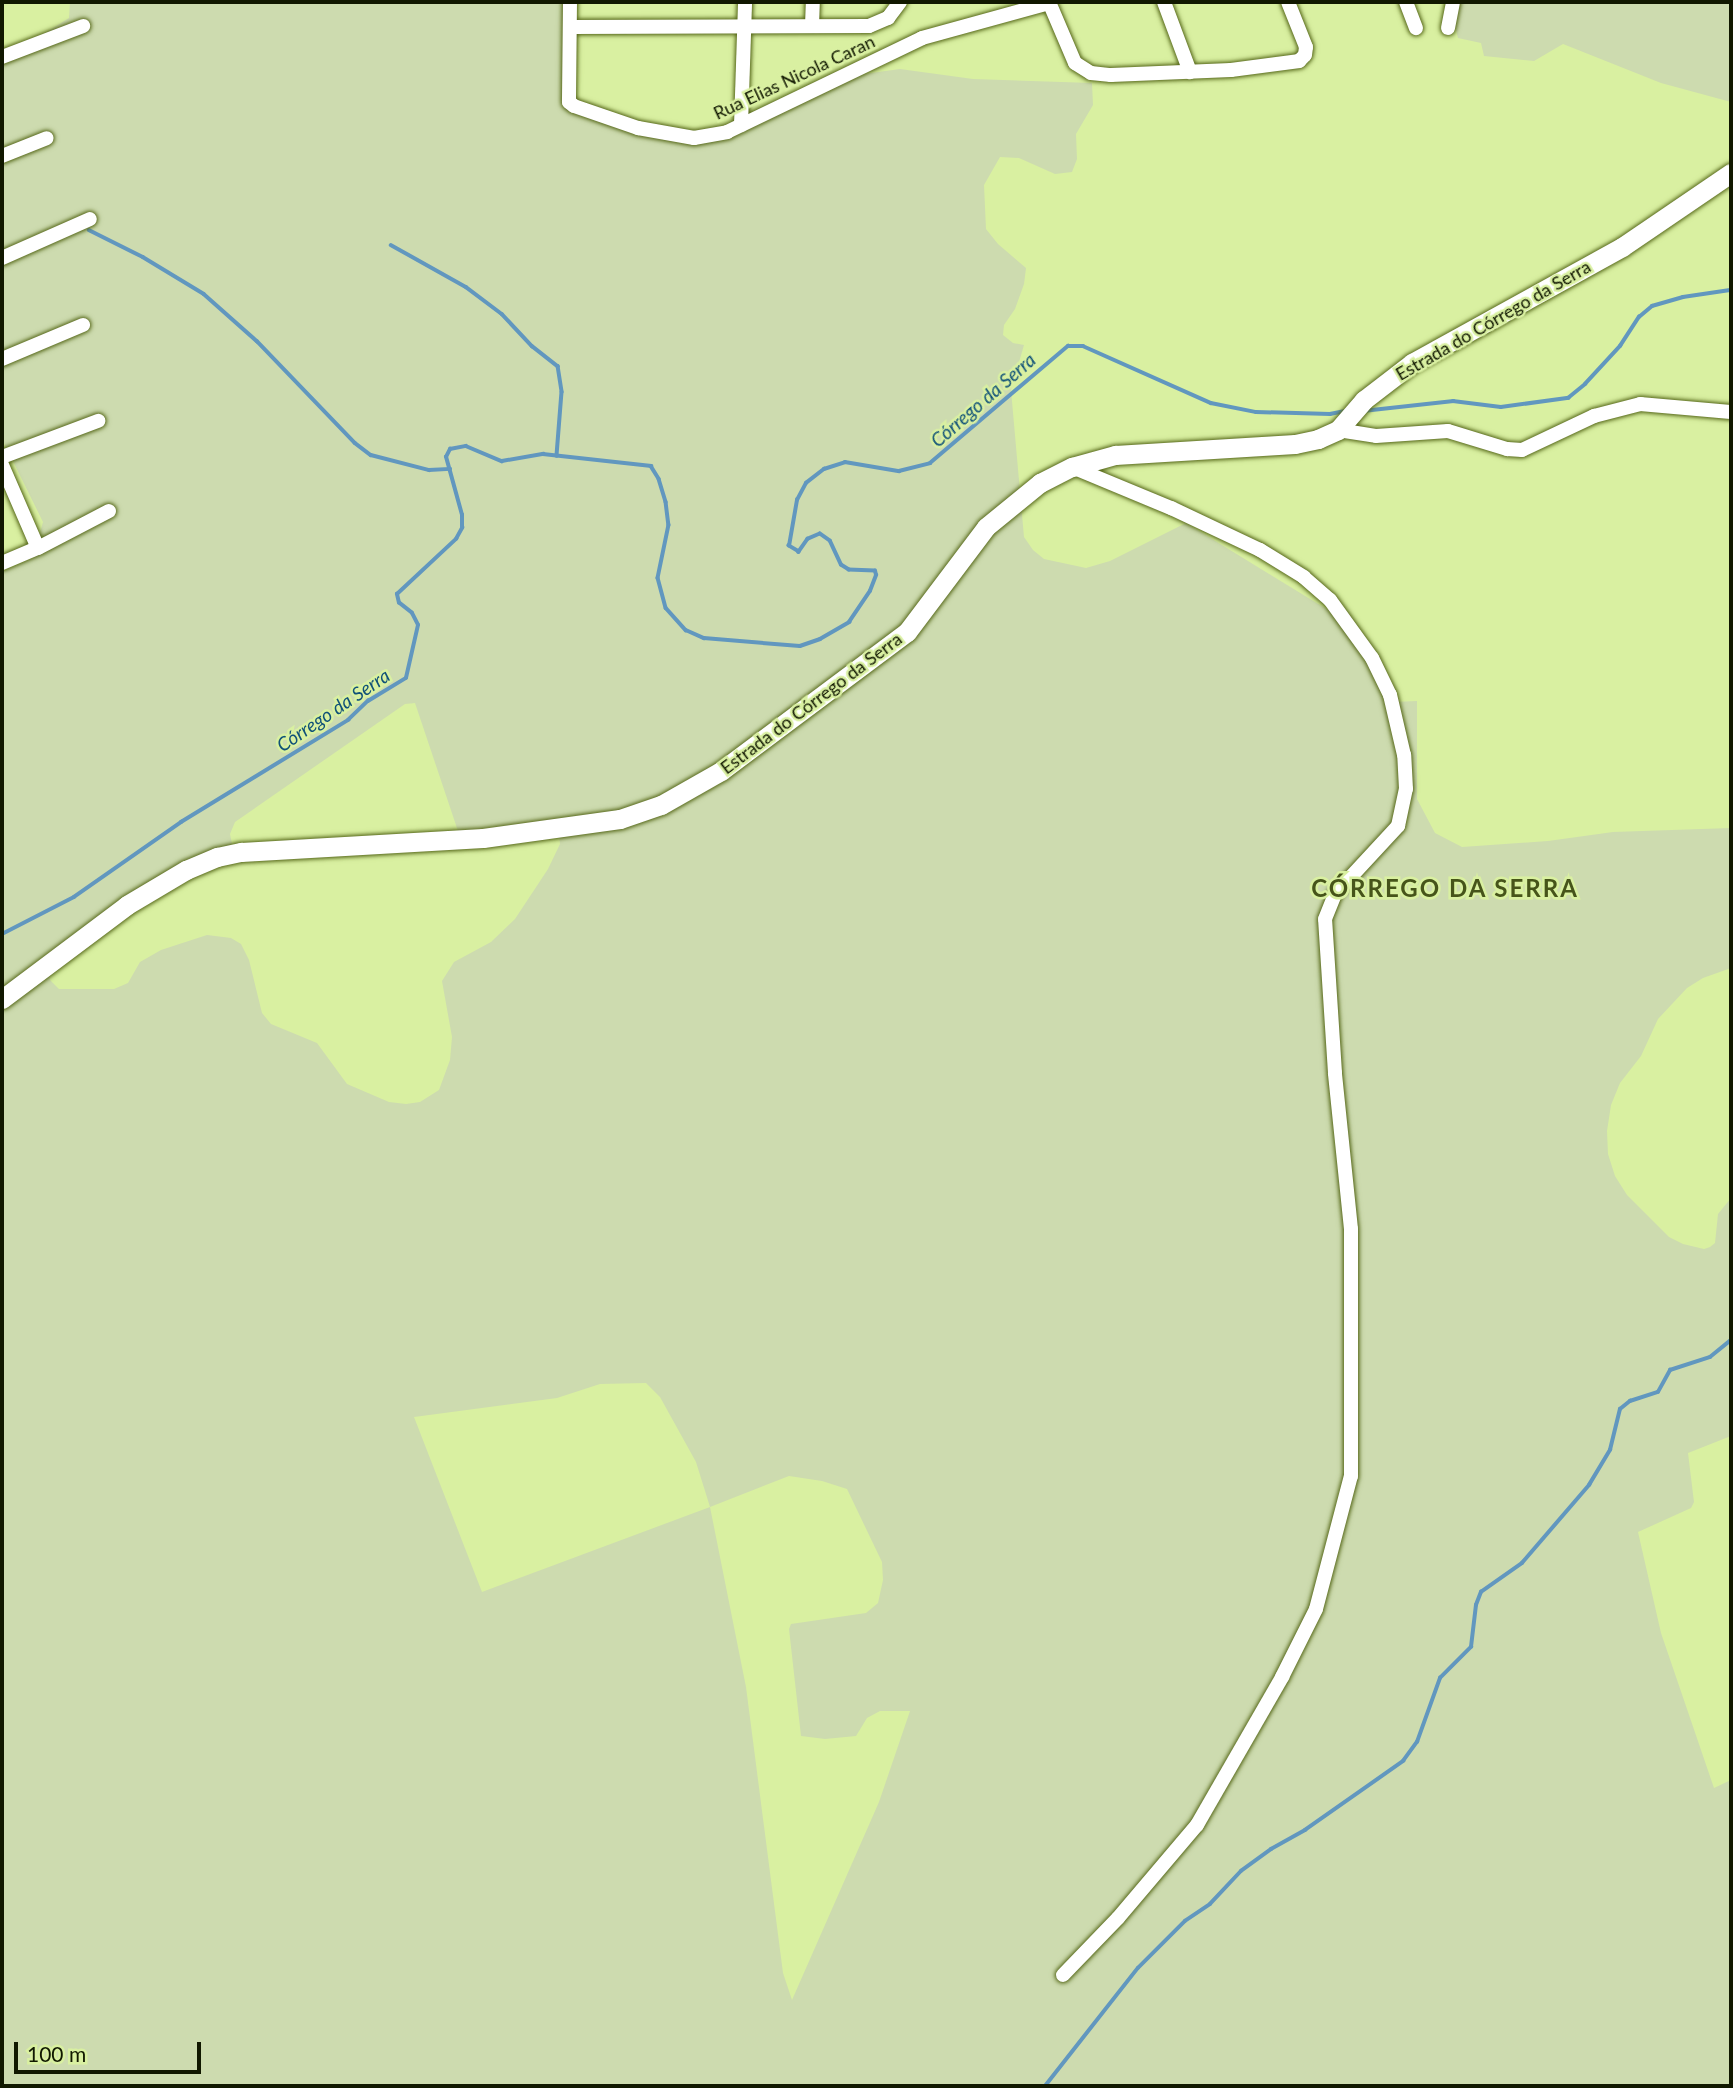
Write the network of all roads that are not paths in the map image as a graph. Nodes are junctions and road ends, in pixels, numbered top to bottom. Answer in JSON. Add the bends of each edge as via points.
{"nodes":[{"id":1,"x":570,"y":2,"type":"edge"},
{"id":2,"x":745,"y":2,"type":"edge"},
{"id":3,"x":813,"y":2,"type":"edge"},
{"id":4,"x":901,"y":2,"type":"edge"},
{"id":5,"x":1049,"y":2,"type":"edge"},
{"id":6,"x":1164,"y":2,"type":"edge"},
{"id":7,"x":1288,"y":2,"type":"edge"},
{"id":8,"x":1406,"y":2,"type":"edge"},
{"id":9,"x":1453,"y":2,"type":"edge"},
{"id":10,"x":83,"y":26,"type":"dead end"},
{"id":11,"x":812,"y":26,"type":"junction"},
{"id":12,"x":570,"y":27,"type":"junction"},
{"id":13,"x":744,"y":28,"type":"junction"},
{"id":14,"x":1416,"y":28,"type":"dead end"},
{"id":15,"x":1448,"y":28,"type":"dead end"},
{"id":16,"x":2,"y":57,"type":"edge"},
{"id":17,"x":1190,"y":72,"type":"junction"},
{"id":18,"x":741,"y":125,"type":"junction"},
{"id":19,"x":47,"y":138,"type":"dead end"},
{"id":20,"x":2,"y":156,"type":"edge"},
{"id":21,"x":1731,"y":173,"type":"edge"},
{"id":22,"x":90,"y":219,"type":"dead end"},
{"id":23,"x":2,"y":258,"type":"edge"},
{"id":24,"x":83,"y":325,"type":"dead end"},
{"id":25,"x":2,"y":359,"type":"edge"},
{"id":26,"x":1731,"y":412,"type":"edge"},
{"id":27,"x":98,"y":421,"type":"dead end"},
{"id":28,"x":1343,"y":424,"type":"junction"},
{"id":29,"x":2,"y":457,"type":"edge"},
{"id":30,"x":2,"y":466,"type":"edge"},
{"id":31,"x":1072,"y":467,"type":"junction"},
{"id":32,"x":109,"y":511,"type":"dead end"},
{"id":33,"x":37,"y":548,"type":"junction"},
{"id":34,"x":2,"y":563,"type":"edge"},
{"id":35,"x":2,"y":999,"type":"edge"},
{"id":36,"x":1063,"y":1975,"type":"dead end"}],
"edges":[{"from":1,"to":12,"type":"street","name":"Rua Elias Nicola Caran"},
{"from":2,"to":13,"type":"street"},
{"from":3,"to":11,"type":"street"},
{"from":4,"to":11,"type":"street","via":[[888,18],[869,26]]},
{"from":5,"to":17,"type":"street","via":[[1075,63],[1091,73]]},
{"from":5,"to":18,"type":"street","name":"Rua Elias Nicola Caran","via":[[922,38]]},
{"from":6,"to":17,"type":"street"},
{"from":7,"to":17,"type":"street","via":[[1306,47],[1299,61]]},
{"from":8,"to":14,"type":"street"},
{"from":9,"to":15,"type":"street"},
{"from":10,"to":16,"type":"street"},
{"from":11,"to":13,"type":"street"},
{"from":12,"to":13,"type":"street"},
{"from":12,"to":18,"type":"street","name":"Rua Elias Nicola Caran","via":[[568,96],[574,106],[668,136],[710,137]]},
{"from":13,"to":18,"type":"street"},
{"from":19,"to":20,"type":"street"},
{"from":21,"to":28,"type":"street","name":"Estrada do Córrego da Serra","via":[[1622,247],[1422,358],[1364,400]]},
{"from":22,"to":23,"type":"street"},
{"from":24,"to":25,"type":"street"},
{"from":26,"to":28,"type":"street","via":[[1661,405],[1620,408],[1522,450],[1448,431],[1376,436]]},
{"from":27,"to":29,"type":"street"},
{"from":28,"to":31,"type":"street","name":"Estrada do Córrego da Serra","via":[[1318,439],[1295,444],[1115,455]]},
{"from":30,"to":33,"type":"street"},
{"from":31,"to":35,"type":"street","name":"Estrada do Córrego da Serra","via":[[1040,483],[986,527],[907,632],[688,792],[620,819],[560,828],[417,844],[298,848],[217,857],[127,905]]},
{"from":31,"to":36,"type":"street","via":[[1260,551],[1304,577],[1330,600],[1372,658],[1390,695],[1404,755],[1406,789],[1398,826],[1335,894],[1325,919],[1351,1229],[1351,1476],[1315,1609],[1282,1677],[1197,1825]]},
{"from":32,"to":33,"type":"street"},
{"from":33,"to":34,"type":"street"}]}
